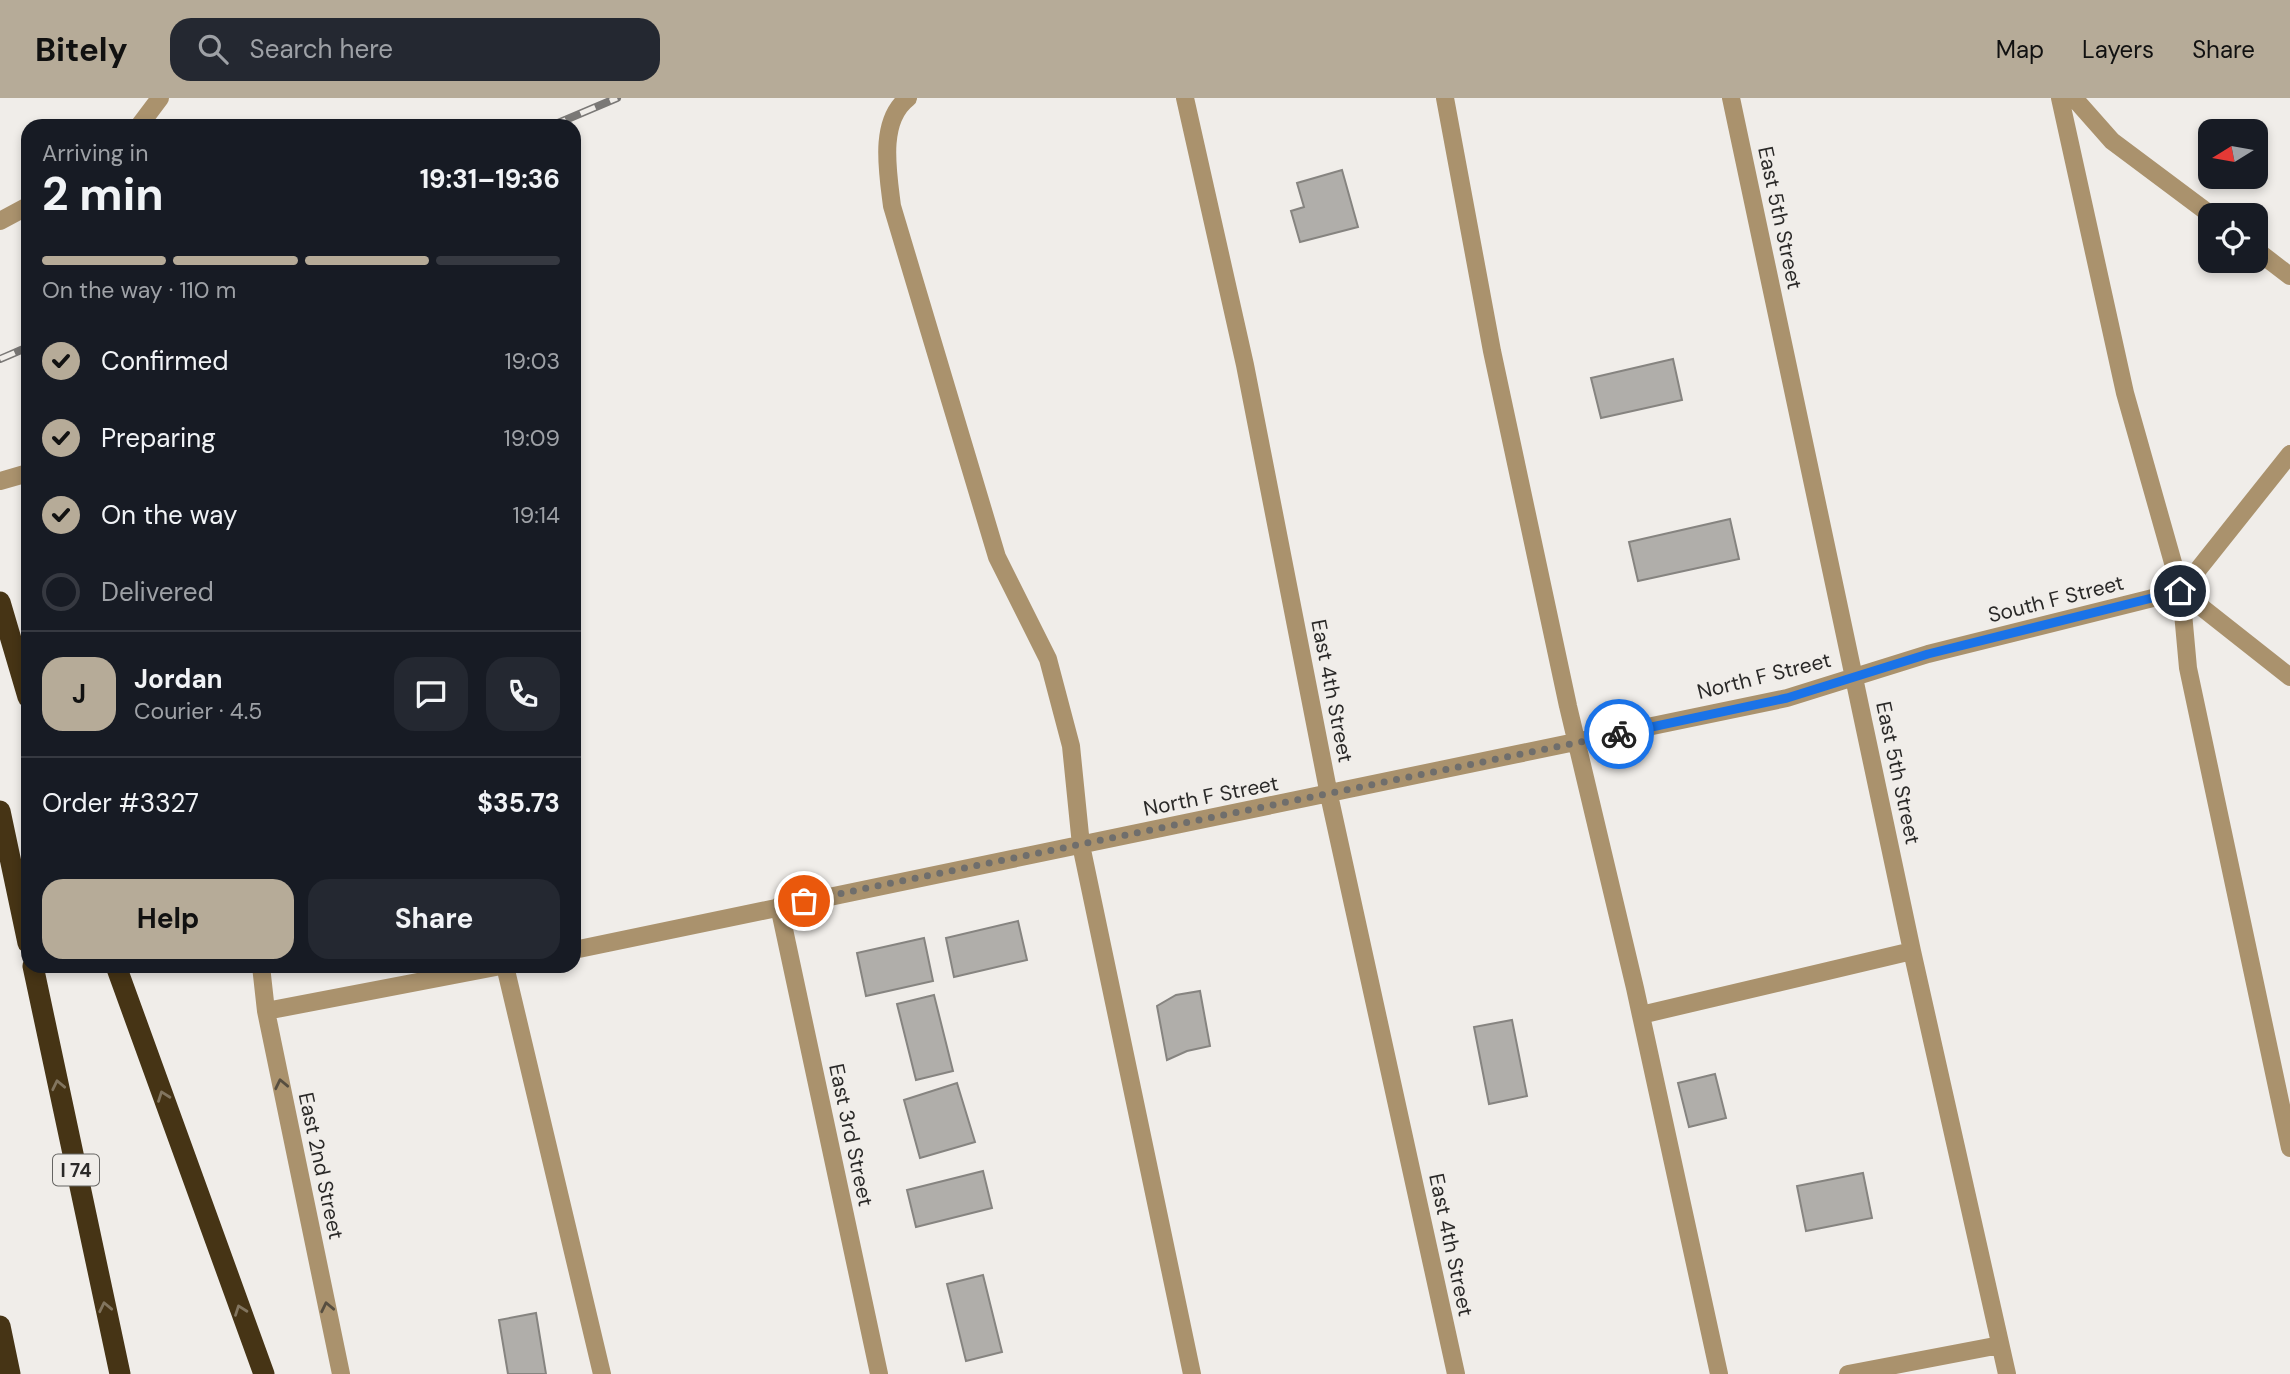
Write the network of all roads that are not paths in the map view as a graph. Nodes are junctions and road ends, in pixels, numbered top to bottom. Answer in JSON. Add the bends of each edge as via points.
{"nodes":[{"id":1,"x":160,"y":98,"type":"edge"},
{"id":2,"x":908,"y":98,"type":"edge"},
{"id":3,"x":1185,"y":98,"type":"edge"},
{"id":4,"x":1445,"y":98,"type":"edge"},
{"id":5,"x":1731,"y":98,"type":"edge"},
{"id":6,"x":2060,"y":98,"type":"edge"},
{"id":7,"x":2074,"y":98,"type":"edge"},
{"id":8,"x":144,"y":119,"type":"edge"},
{"id":9,"x":2198,"y":205,"type":"edge"},
{"id":10,"x":21,"y":210,"type":"edge"},
{"id":11,"x":0,"y":221,"type":"edge"},
{"id":12,"x":2268,"y":259,"type":"edge"},
{"id":13,"x":2290,"y":276,"type":"edge"},
{"id":14,"x":2290,"y":454,"type":"edge"},
{"id":15,"x":21,"y":475,"type":"edge"},
{"id":16,"x":0,"y":481,"type":"edge"},
{"id":17,"x":2180,"y":591,"type":"junction"},
{"id":18,"x":0,"y":602,"type":"edge"},
{"id":19,"x":21,"y":673,"type":"edge"},
{"id":20,"x":1855,"y":676,"type":"junction"},
{"id":21,"x":2290,"y":677,"type":"edge"},
{"id":22,"x":1578,"y":742,"type":"junction"},
{"id":23,"x":1329,"y":795,"type":"junction"},
{"id":24,"x":0,"y":811,"type":"edge"},
{"id":25,"x":1081,"y":845,"type":"junction"},
{"id":26,"x":779,"y":906,"type":"junction"},
{"id":27,"x":21,"y":910,"type":"edge"},
{"id":28,"x":581,"y":948,"type":"edge"},
{"id":29,"x":1912,"y":951,"type":"junction"},
{"id":30,"x":34,"y":973,"type":"edge"},
{"id":31,"x":119,"y":973,"type":"edge"},
{"id":32,"x":262,"y":973,"type":"edge"},
{"id":33,"x":466,"y":973,"type":"edge"},
{"id":34,"x":505,"y":973,"type":"edge"},
{"id":35,"x":266,"y":1011,"type":"junction"},
{"id":36,"x":1641,"y":1015,"type":"junction"},
{"id":37,"x":2290,"y":1148,"type":"edge"},
{"id":38,"x":0,"y":1326,"type":"edge"},
{"id":39,"x":2000,"y":1345,"type":"junction"},
{"id":40,"x":10,"y":1374,"type":"edge"},
{"id":41,"x":120,"y":1374,"type":"edge"},
{"id":42,"x":264,"y":1374,"type":"edge"},
{"id":43,"x":341,"y":1374,"type":"edge"},
{"id":44,"x":602,"y":1374,"type":"edge"},
{"id":45,"x":879,"y":1374,"type":"edge"},
{"id":46,"x":1192,"y":1374,"type":"edge"},
{"id":47,"x":1456,"y":1374,"type":"edge"},
{"id":48,"x":1719,"y":1374,"type":"edge"},
{"id":49,"x":1848,"y":1374,"type":"edge"},
{"id":50,"x":2007,"y":1374,"type":"edge"}],
"edges":[{"from":1,"to":8,"type":"street"},
{"from":2,"to":25,"type":"street","via":[[901,104],[885,145],[892,206],[997,557],[1048,659],[1071,746]]},
{"from":3,"to":23,"type":"street","name":"East 4th Street","via":[[1245,365]]},
{"from":4,"to":22,"type":"street","via":[[1492,351]]},
{"from":5,"to":20,"type":"street","name":"East 5th Street"},
{"from":6,"to":17,"type":"street","via":[[2125,393]]},
{"from":7,"to":9,"type":"street","via":[[2112,141]]},
{"from":10,"to":11,"type":"street"},
{"from":12,"to":13,"type":"street"},
{"from":14,"to":17,"type":"street"},
{"from":15,"to":16,"type":"street"},
{"from":17,"to":20,"type":"street","name":"South F Street"},
{"from":17,"to":21,"type":"street"},
{"from":17,"to":37,"type":"street","via":[[2188,668]]},
{"from":18,"to":19,"type":"highway"},
{"from":20,"to":22,"type":"street","name":"North F Street","via":[[1787,698]]},
{"from":20,"to":29,"type":"street","name":"East 5th Street"},
{"from":22,"to":23,"type":"street","name":"North F Street"},
{"from":22,"to":36,"type":"street"},
{"from":23,"to":25,"type":"street","name":"North F Street"},
{"from":23,"to":47,"type":"street","name":"East 4th Street"},
{"from":24,"to":27,"type":"highway"},
{"from":25,"to":26,"type":"street","name":"North F Street"},
{"from":25,"to":46,"type":"street"},
{"from":26,"to":28,"type":"street","name":"North F Street"},
{"from":26,"to":45,"type":"street","name":"East 3rd Street"},
{"from":29,"to":36,"type":"street"},
{"from":29,"to":39,"type":"street","name":"East 5th Street"},
{"from":41,"to":30,"type":"highway","number":"I 74","one_way":true},
{"from":42,"to":31,"type":"highway","one_way":true},
{"from":32,"to":35,"type":"street","name":"East 2nd Street"},
{"from":33,"to":35,"type":"street"},
{"from":34,"to":44,"type":"street"},
{"from":43,"to":35,"type":"street","name":"East 2nd Street","one_way":true},
{"from":36,"to":48,"type":"street"},
{"from":38,"to":40,"type":"highway"},
{"from":39,"to":49,"type":"street"},
{"from":39,"to":50,"type":"street","name":"East 5th Street"}]}
